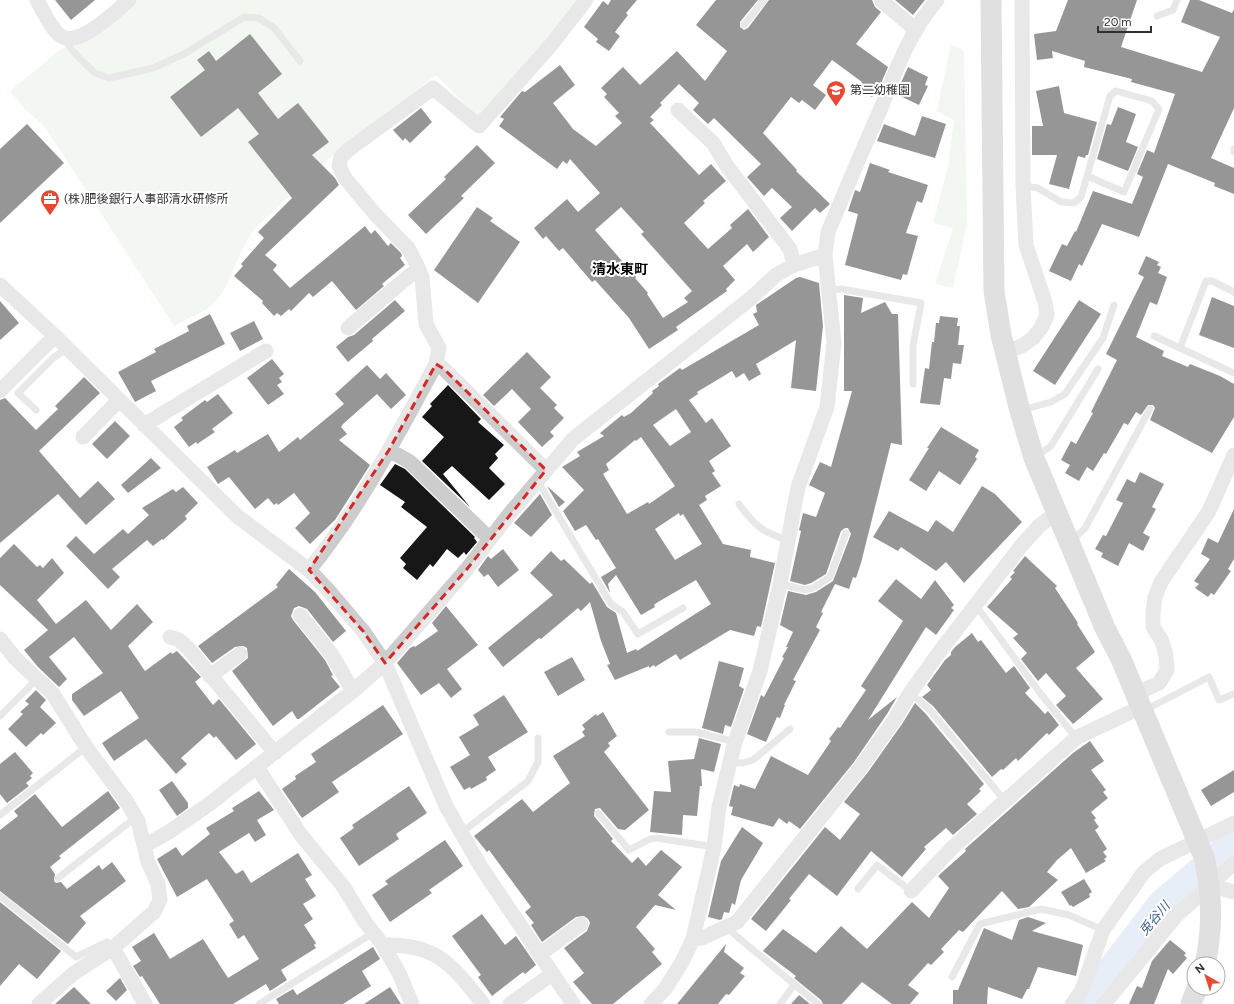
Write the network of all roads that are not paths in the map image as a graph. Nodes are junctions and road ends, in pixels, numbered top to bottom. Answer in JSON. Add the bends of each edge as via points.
{"nodes":[{"id":1,"x":37,"y":0,"type":"edge"},
{"id":2,"x":129,"y":0,"type":"edge"},
{"id":3,"x":586,"y":0,"type":"edge"},
{"id":4,"x":764,"y":0,"type":"edge"},
{"id":5,"x":881,"y":0,"type":"edge"},
{"id":6,"x":938,"y":0,"type":"edge"},
{"id":7,"x":991,"y":0,"type":"edge"},
{"id":8,"x":1022,"y":0,"type":"edge"},
{"id":9,"x":1176,"y":0,"type":"edge"},
{"id":10,"x":1157,"y":16,"type":"dead end"},
{"id":11,"x":744,"y":25,"type":"dead end"},
{"id":12,"x":916,"y":30,"type":"junction"},
{"id":13,"x":66,"y":39,"type":"junction"},
{"id":14,"x":300,"y":62,"type":"dead end"},
{"id":15,"x":678,"y":110,"type":"dead end"},
{"id":16,"x":1234,"y":149,"type":"edge"},
{"id":17,"x":1234,"y":152,"type":"edge"},
{"id":18,"x":1086,"y":176,"type":"junction"},
{"id":19,"x":1023,"y":186,"type":"junction"},
{"id":20,"x":825,"y":255,"type":"junction"},
{"id":21,"x":794,"y":265,"type":"junction"},
{"id":22,"x":419,"y":270,"type":"junction"},
{"id":23,"x":0,"y":285,"type":"edge"},
{"id":24,"x":830,"y":290,"type":"junction"},
{"id":25,"x":1234,"y":292,"type":"edge"},
{"id":26,"x":1114,"y":305,"type":"dead end"},
{"id":27,"x":348,"y":328,"type":"dead end"},
{"id":28,"x":56,"y":336,"type":"junction"},
{"id":29,"x":1154,"y":336,"type":"dead end"},
{"id":30,"x":68,"y":348,"type":"junction"},
{"id":31,"x":1180,"y":348,"type":"junction"},
{"id":32,"x":266,"y":351,"type":"dead end"},
{"id":33,"x":1004,"y":352,"type":"junction"},
{"id":34,"x":436,"y":364,"type":"junction"},
{"id":35,"x":1098,"y":369,"type":"dead end"},
{"id":36,"x":1234,"y":374,"type":"edge"},
{"id":37,"x":913,"y":384,"type":"dead end"},
{"id":38,"x":0,"y":391,"type":"edge"},
{"id":39,"x":119,"y":400,"type":"junction"},
{"id":40,"x":1150,"y":409,"type":"dead end"},
{"id":41,"x":36,"y":410,"type":"dead end"},
{"id":42,"x":1020,"y":411,"type":"junction"},
{"id":43,"x":144,"y":425,"type":"junction"},
{"id":44,"x":83,"y":437,"type":"dead end"},
{"id":45,"x":389,"y":450,"type":"junction"},
{"id":46,"x":1234,"y":455,"type":"edge"},
{"id":47,"x":1034,"y":458,"type":"junction"},
{"id":48,"x":542,"y":475,"type":"junction"},
{"id":49,"x":739,"y":504,"type":"dead end"},
{"id":50,"x":1056,"y":513,"type":"junction"},
{"id":51,"x":846,"y":533,"type":"dead end"},
{"id":52,"x":490,"y":539,"type":"junction"},
{"id":53,"x":787,"y":540,"type":"junction"},
{"id":54,"x":1069,"y":544,"type":"junction"},
{"id":55,"x":309,"y":570,"type":"junction"},
{"id":56,"x":780,"y":584,"type":"junction"},
{"id":57,"x":974,"y":606,"type":"junction"},
{"id":58,"x":683,"y":608,"type":"dead end"},
{"id":59,"x":300,"y":615,"type":"dead end"},
{"id":60,"x":170,"y":637,"type":"dead end"},
{"id":61,"x":0,"y":639,"type":"edge"},
{"id":62,"x":240,"y":654,"type":"dead end"},
{"id":63,"x":385,"y":663,"type":"junction"},
{"id":64,"x":210,"y":676,"type":"junction"},
{"id":65,"x":37,"y":679,"type":"junction"},
{"id":66,"x":352,"y":691,"type":"junction"},
{"id":67,"x":910,"y":693,"type":"junction"},
{"id":68,"x":1234,"y":694,"type":"edge"},
{"id":69,"x":1140,"y":704,"type":"junction"},
{"id":70,"x":0,"y":716,"type":"edge"},
{"id":71,"x":790,"y":729,"type":"dead end"},
{"id":72,"x":669,"y":732,"type":"dead end"},
{"id":73,"x":538,"y":738,"type":"dead end"},
{"id":74,"x":1076,"y":738,"type":"junction"},
{"id":75,"x":735,"y":742,"type":"junction"},
{"id":76,"x":86,"y":747,"type":"junction"},
{"id":77,"x":275,"y":753,"type":"junction"},
{"id":78,"x":730,"y":762,"type":"junction"},
{"id":79,"x":257,"y":767,"type":"junction"},
{"id":80,"x":1006,"y":802,"type":"junction"},
{"id":81,"x":598,"y":814,"type":"dead end"},
{"id":82,"x":0,"y":815,"type":"edge"},
{"id":83,"x":138,"y":821,"type":"junction"},
{"id":84,"x":1234,"y":823,"type":"edge"},
{"id":85,"x":461,"y":833,"type":"junction"},
{"id":86,"x":144,"y":846,"type":"junction"},
{"id":87,"x":714,"y":847,"type":"junction"},
{"id":88,"x":1202,"y":849,"type":"junction"},
{"id":89,"x":1234,"y":863,"type":"edge"},
{"id":90,"x":58,"y":878,"type":"dead end"},
{"id":91,"x":1210,"y":882,"type":"junction"},
{"id":92,"x":858,"y":889,"type":"dead end"},
{"id":93,"x":910,"y":891,"type":"joint"},
{"id":94,"x":1234,"y":892,"type":"edge"},
{"id":95,"x":0,"y":896,"type":"edge"},
{"id":96,"x":581,"y":924,"type":"dead end"},
{"id":97,"x":728,"y":927,"type":"junction"},
{"id":98,"x":1103,"y":930,"type":"junction"},
{"id":99,"x":373,"y":933,"type":"junction"},
{"id":100,"x":693,"y":939,"type":"junction"},
{"id":101,"x":383,"y":945,"type":"junction"},
{"id":102,"x":113,"y":948,"type":"junction"},
{"id":103,"x":539,"y":955,"type":"junction"},
{"id":104,"x":1207,"y":956,"type":"edge"},
{"id":105,"x":552,"y":974,"type":"junction"},
{"id":106,"x":952,"y":977,"type":"dead end"},
{"id":107,"x":794,"y":985,"type":"junction"},
{"id":108,"x":39,"y":1004,"type":"edge"},
{"id":109,"x":145,"y":1004,"type":"edge"},
{"id":110,"x":259,"y":1004,"type":"edge"},
{"id":111,"x":412,"y":1004,"type":"edge"},
{"id":112,"x":483,"y":1004,"type":"edge"},
{"id":113,"x":510,"y":1004,"type":"edge"},
{"id":114,"x":573,"y":1004,"type":"edge"},
{"id":115,"x":651,"y":1004,"type":"edge"},
{"id":116,"x":780,"y":1004,"type":"edge"},
{"id":117,"x":818,"y":1004,"type":"edge"},
{"id":118,"x":1072,"y":1004,"type":"edge"},
{"id":119,"x":1104,"y":1004,"type":"edge"}],
"edges":[{"from":1,"to":13,"type":"street","via":[[60,36]]},
{"from":2,"to":13,"type":"street","via":[[89,34]]},
{"from":3,"to":22,"type":"street","via":[[551,45],[479,126],[433,88],[341,157],[339,166],[346,178],[375,214],[408,248]]},
{"from":4,"to":11,"type":"lane"},
{"from":5,"to":12,"type":"street"},
{"from":6,"to":12,"type":"street"},
{"from":7,"to":33,"type":"street","via":[[994,291]]},
{"from":8,"to":19,"type":"street"},
{"from":9,"to":10,"type":"lane","via":[[1173,10]]},
{"from":12,"to":20,"type":"street","via":[[898,65],[828,232]]},
{"from":13,"to":14,"type":"lane","via":[[71,49],[95,73],[109,78],[153,68],[184,54],[244,17],[259,18],[274,28]]},
{"from":15,"to":21,"type":"street","via":[[713,143],[727,166],[790,249]]},
{"from":16,"to":17,"type":"lane"},
{"from":18,"to":18,"type":"lane","via":[[1110,96],[1116,92],[1152,101],[1159,109],[1124,192]]},
{"from":18,"to":19,"type":"lane","via":[[1081,197],[1074,203],[1061,202],[1038,188]]},
{"from":19,"to":33,"type":"street","via":[[1026,245],[1047,315],[1033,338],[1022,346]]},
{"from":20,"to":21,"type":"street"},
{"from":20,"to":24,"type":"street"},
{"from":21,"to":48,"type":"street","via":[[776,275],[750,299],[573,439]]},
{"from":22,"to":27,"type":"street"},
{"from":22,"to":34,"type":"street","via":[[422,277],[426,324],[439,348]]},
{"from":23,"to":28,"type":"street"},
{"from":24,"to":37,"type":"lane","via":[[841,289],[921,303],[913,346]]},
{"from":24,"to":53,"type":"street","via":[[834,343],[827,407],[798,487]]},
{"from":25,"to":31,"type":"lane","via":[[1206,280]]},
{"from":26,"to":42,"type":"lane","via":[[1103,338],[1065,394],[1051,402]]},
{"from":28,"to":30,"type":"street"},
{"from":28,"to":38,"type":"street"},
{"from":29,"to":31,"type":"lane"},
{"from":30,"to":39,"type":"street"},
{"from":30,"to":41,"type":"lane","via":[[53,358],[18,393]]},
{"from":31,"to":36,"type":"lane"},
{"from":32,"to":43,"type":"street"},
{"from":33,"to":42,"type":"street"},
{"from":34,"to":45,"type":"street"},
{"from":34,"to":48,"type":"street","via":[[444,369]]},
{"from":35,"to":47,"type":"lane","via":[[1051,446]]},
{"from":39,"to":43,"type":"street"},
{"from":39,"to":44,"type":"street"},
{"from":40,"to":54,"type":"lane","via":[[1085,528]]},
{"from":42,"to":47,"type":"street"},
{"from":43,"to":55,"type":"street","via":[[237,516]]},
{"from":45,"to":52,"type":"street","via":[[410,462]]},
{"from":45,"to":55,"type":"street"},
{"from":46,"to":69,"type":"street","via":[[1209,511],[1161,582],[1155,597],[1153,627],[1162,641],[1167,670]]},
{"from":47,"to":50,"type":"street"},
{"from":48,"to":52,"type":"street"},
{"from":48,"to":58,"type":"lane","via":[[611,604],[623,612],[638,634]]},
{"from":49,"to":53,"type":"lane","via":[[767,534]]},
{"from":50,"to":54,"type":"street"},
{"from":50,"to":57,"type":"street","via":[[1039,526]]},
{"from":51,"to":56,"type":"lane","via":[[830,577],[805,590]]},
{"from":52,"to":63,"type":"street"},
{"from":53,"to":56,"type":"street"},
{"from":54,"to":69,"type":"street"},
{"from":55,"to":63,"type":"street","via":[[363,631]]},
{"from":56,"to":75,"type":"street","via":[[760,671]]},
{"from":57,"to":67,"type":"street"},
{"from":57,"to":74,"type":"lane"},
{"from":59,"to":66,"type":"street","via":[[332,654]]},
{"from":60,"to":64,"type":"street","via":[[187,647]]},
{"from":61,"to":65,"type":"street"},
{"from":62,"to":64,"type":"street"},
{"from":63,"to":66,"type":"street"},
{"from":63,"to":85,"type":"street","via":[[446,806]]},
{"from":64,"to":77,"type":"street"},
{"from":65,"to":70,"type":"lane"},
{"from":65,"to":76,"type":"street","via":[[53,694]]},
{"from":66,"to":77,"type":"street"},
{"from":67,"to":80,"type":"lane","via":[[929,709]]},
{"from":67,"to":97,"type":"street","via":[[895,719],[837,799],[737,922]]},
{"from":68,"to":69,"type":"lane","via":[[1220,700],[1209,678]]},
{"from":69,"to":74,"type":"street"},
{"from":69,"to":88,"type":"street"},
{"from":71,"to":78,"type":"lane","via":[[753,760],[743,763]]},
{"from":72,"to":75,"type":"lane","via":[[696,732]]},
{"from":73,"to":85,"type":"lane","via":[[538,762],[528,781]]},
{"from":74,"to":80,"type":"street"},
{"from":75,"to":78,"type":"street"},
{"from":76,"to":82,"type":"lane"},
{"from":76,"to":83,"type":"street"},
{"from":77,"to":79,"type":"street"},
{"from":78,"to":87,"type":"street","via":[[719,807]]},
{"from":79,"to":86,"type":"street","via":[[201,810]]},
{"from":79,"to":99,"type":"street","via":[[301,835],[343,886]]},
{"from":80,"to":93,"type":"street","via":[[953,848]]},
{"from":81,"to":87,"type":"lane","via":[[629,850],[657,838]]},
{"from":83,"to":86,"type":"street"},
{"from":83,"to":90,"type":"lane","via":[[131,821]]},
{"from":84,"to":88,"type":"street"},
{"from":85,"to":103,"type":"street"},
{"from":86,"to":102,"type":"street","via":[[158,884],[160,900],[154,912]]},
{"from":87,"to":100,"type":"street"},
{"from":88,"to":91,"type":"street"},
{"from":88,"to":98,"type":"street","via":[[1160,858],[1144,872]]},
{"from":89,"to":91,"type":"street"},
{"from":91,"to":94,"type":"street"},
{"from":91,"to":104,"type":"street","via":[[1210,941]]},
{"from":91,"to":119,"type":"street","via":[[1176,916]]},
{"from":92,"to":93,"type":"lane","via":[[877,865]]},
{"from":95,"to":102,"type":"lane","via":[[76,957],[107,942]]},
{"from":96,"to":103,"type":"street"},
{"from":97,"to":100,"type":"street"},
{"from":97,"to":107,"type":"lane"},
{"from":98,"to":106,"type":"lane","via":[[1069,915],[1041,909],[980,924]]},
{"from":98,"to":118,"type":"street","via":[[1082,990]]},
{"from":99,"to":101,"type":"street"},
{"from":99,"to":110,"type":"lane"},
{"from":100,"to":115,"type":"street","via":[[682,962]]},
{"from":101,"to":111,"type":"street","via":[[399,973]]},
{"from":101,"to":112,"type":"street","via":[[404,944],[428,951],[447,962]]},
{"from":102,"to":108,"type":"street","via":[[74,973]]},
{"from":102,"to":109,"type":"street"},
{"from":103,"to":105,"type":"street"},
{"from":105,"to":113,"type":"street"},
{"from":105,"to":114,"type":"street"},
{"from":107,"to":116,"type":"lane"},
{"from":107,"to":117,"type":"lane"}]}
